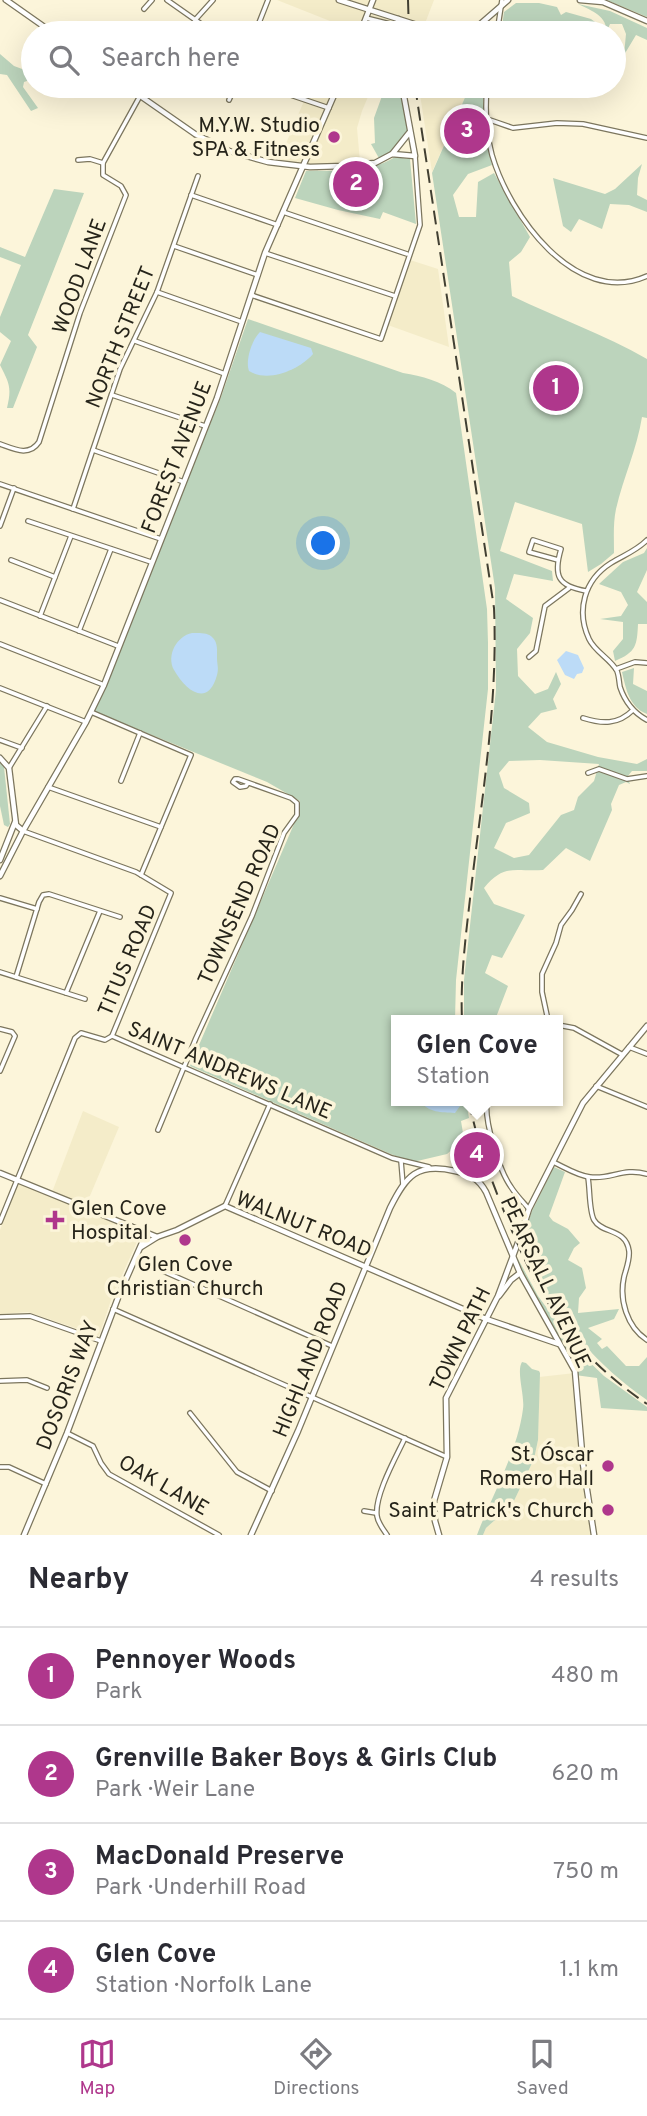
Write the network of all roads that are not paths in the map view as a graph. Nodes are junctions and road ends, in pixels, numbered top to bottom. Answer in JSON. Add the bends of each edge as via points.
{"nodes":[{"id":1,"x":6,"y":0,"type":"edge"},
{"id":2,"x":152,"y":0,"type":"edge"},
{"id":3,"x":167,"y":0,"type":"edge"},
{"id":4,"x":213,"y":0,"type":"edge"},
{"id":5,"x":268,"y":0,"type":"edge"},
{"id":6,"x":339,"y":0,"type":"edge"},
{"id":7,"x":373,"y":0,"type":"edge"},
{"id":8,"x":508,"y":0,"type":"edge"},
{"id":9,"x":580,"y":0,"type":"edge"},
{"id":10,"x":603,"y":1,"type":"edge"},
{"id":11,"x":502,"y":2,"type":"edge"},
{"id":12,"x":144,"y":9,"type":"dead end"},
{"id":13,"x":368,"y":11,"type":"junction"},
{"id":14,"x":366,"y":18,"type":"junction"},
{"id":15,"x":398,"y":19,"type":"joint"},
{"id":16,"x":195,"y":20,"type":"joint"},
{"id":17,"x":36,"y":21,"type":"edge"},
{"id":18,"x":260,"y":21,"type":"edge"},
{"id":19,"x":365,"y":21,"type":"edge"},
{"id":20,"x":378,"y":21,"type":"edge"},
{"id":21,"x":404,"y":21,"type":"edge"},
{"id":22,"x":483,"y":21,"type":"edge"},
{"id":23,"x":499,"y":21,"type":"edge"},
{"id":24,"x":647,"y":21,"type":"edge"},
{"id":25,"x":139,"y":98,"type":"edge"},
{"id":26,"x":143,"y":98,"type":"edge"},
{"id":27,"x":299,"y":98,"type":"edge"},
{"id":28,"x":333,"y":98,"type":"edge"},
{"id":29,"x":404,"y":98,"type":"edge"},
{"id":30,"x":486,"y":98,"type":"edge"},
{"id":31,"x":329,"y":108,"type":"junction"},
{"id":32,"x":487,"y":119,"type":"junction"},
{"id":33,"x":409,"y":133,"type":"junction"},
{"id":34,"x":647,"y":138,"type":"edge"},
{"id":35,"x":392,"y":154,"type":"junction"},
{"id":36,"x":415,"y":156,"type":"junction"},
{"id":37,"x":78,"y":160,"type":"dead end"},
{"id":38,"x":103,"y":163,"type":"junction"},
{"id":39,"x":303,"y":166,"type":"junction"},
{"id":40,"x":198,"y":176,"type":"dead end"},
{"id":41,"x":191,"y":195,"type":"junction"},
{"id":42,"x":284,"y":212,"type":"junction"},
{"id":43,"x":278,"y":225,"type":"junction"},
{"id":44,"x":173,"y":246,"type":"junction"},
{"id":45,"x":265,"y":253,"type":"junction"},
{"id":46,"x":408,"y":254,"type":"junction"},
{"id":47,"x":258,"y":275,"type":"junction"},
{"id":48,"x":647,"y":276,"type":"edge"},
{"id":49,"x":157,"y":292,"type":"junction"},
{"id":50,"x":251,"y":295,"type":"junction"},
{"id":51,"x":395,"y":296,"type":"junction"},
{"id":52,"x":242,"y":322,"type":"junction"},
{"id":53,"x":134,"y":341,"type":"junction"},
{"id":54,"x":225,"y":374,"type":"junction"},
{"id":55,"x":112,"y":395,"type":"junction"},
{"id":56,"x":205,"y":426,"type":"junction"},
{"id":57,"x":0,"y":444,"type":"edge"},
{"id":58,"x":93,"y":450,"type":"junction"},
{"id":59,"x":184,"y":481,"type":"junction"},
{"id":60,"x":0,"y":484,"type":"edge"},
{"id":61,"x":14,"y":488,"type":"junction"},
{"id":62,"x":73,"y":509,"type":"junction"},
{"id":63,"x":28,"y":521,"type":"dead end"},
{"id":64,"x":0,"y":526,"type":"edge"},
{"id":65,"x":72,"y":536,"type":"junction"},
{"id":66,"x":161,"y":539,"type":"junction"},
{"id":67,"x":647,"y":540,"type":"edge"},
{"id":68,"x":111,"y":549,"type":"junction"},
{"id":69,"x":10,"y":560,"type":"dead end"},
{"id":70,"x":558,"y":560,"type":"junction"},
{"id":71,"x":151,"y":562,"type":"junction"},
{"id":72,"x":55,"y":577,"type":"junction"},
{"id":73,"x":569,"y":588,"type":"junction"},
{"id":74,"x":586,"y":591,"type":"junction"},
{"id":75,"x":0,"y":600,"type":"edge"},
{"id":76,"x":40,"y":616,"type":"junction"},
{"id":77,"x":79,"y":631,"type":"junction"},
{"id":78,"x":0,"y":644,"type":"edge"},
{"id":79,"x":118,"y":646,"type":"junction"},
{"id":80,"x":529,"y":657,"type":"dead end"},
{"id":81,"x":647,"y":663,"type":"edge"},
{"id":82,"x":617,"y":669,"type":"junction"},
{"id":83,"x":104,"y":685,"type":"junction"},
{"id":84,"x":0,"y":688,"type":"edge"},
{"id":85,"x":47,"y":706,"type":"junction"},
{"id":86,"x":633,"y":710,"type":"junction"},
{"id":87,"x":91,"y":712,"type":"junction"},
{"id":88,"x":583,"y":718,"type":"dead end"},
{"id":89,"x":647,"y":720,"type":"edge"},
{"id":90,"x":86,"y":722,"type":"junction"},
{"id":91,"x":140,"y":733,"type":"junction"},
{"id":92,"x":0,"y":740,"type":"edge"},
{"id":93,"x":22,"y":748,"type":"junction"},
{"id":94,"x":0,"y":758,"type":"edge"},
{"id":95,"x":9,"y":768,"type":"junction"},
{"id":96,"x":588,"y":773,"type":"dead end"},
{"id":97,"x":647,"y":776,"type":"edge"},
{"id":98,"x":121,"y":780,"type":"dead end"},
{"id":99,"x":248,"y":783,"type":"dead end"},
{"id":100,"x":48,"y":787,"type":"junction"},
{"id":101,"x":15,"y":821,"type":"junction"},
{"id":102,"x":161,"y":827,"type":"junction"},
{"id":103,"x":23,"y":831,"type":"junction"},
{"id":104,"x":0,"y":860,"type":"edge"},
{"id":105,"x":141,"y":875,"type":"junction"},
{"id":106,"x":0,"y":876,"type":"edge"},
{"id":107,"x":581,"y":894,"type":"dead end"},
{"id":108,"x":0,"y":898,"type":"edge"},
{"id":109,"x":37,"y":909,"type":"junction"},
{"id":110,"x":100,"y":911,"type":"junction"},
{"id":111,"x":120,"y":917,"type":"dead end"},
{"id":112,"x":0,"y":972,"type":"edge"},
{"id":113,"x":16,"y":977,"type":"junction"},
{"id":114,"x":66,"y":993,"type":"junction"},
{"id":115,"x":85,"y":999,"type":"dead end"},
{"id":116,"x":547,"y":1015,"type":"edge"},
{"id":117,"x":563,"y":1026,"type":"edge"},
{"id":118,"x":647,"y":1026,"type":"edge"},
{"id":119,"x":0,"y":1029,"type":"edge"},
{"id":120,"x":112,"y":1036,"type":"junction"},
{"id":121,"x":629,"y":1047,"type":"junction"},
{"id":122,"x":647,"y":1054,"type":"edge"},
{"id":123,"x":623,"y":1055,"type":"junction"},
{"id":124,"x":184,"y":1067,"type":"junction"},
{"id":125,"x":0,"y":1071,"type":"edge"},
{"id":126,"x":596,"y":1086,"type":"junction"},
{"id":127,"x":270,"y":1104,"type":"junction"},
{"id":128,"x":487,"y":1106,"type":"edge"},
{"id":129,"x":647,"y":1107,"type":"edge"},
{"id":130,"x":158,"y":1130,"type":"dead end"},
{"id":131,"x":401,"y":1161,"type":"junction"},
{"id":132,"x":553,"y":1162,"type":"junction"},
{"id":133,"x":429,"y":1167,"type":"junction"},
{"id":134,"x":0,"y":1172,"type":"edge"},
{"id":135,"x":647,"y":1174,"type":"edge"},
{"id":136,"x":588,"y":1178,"type":"junction"},
{"id":137,"x":17,"y":1179,"type":"junction"},
{"id":138,"x":403,"y":1185,"type":"junction"},
{"id":139,"x":225,"y":1206,"type":"junction"},
{"id":140,"x":529,"y":1209,"type":"junction"},
{"id":141,"x":0,"y":1222,"type":"edge"},
{"id":142,"x":146,"y":1234,"type":"junction"},
{"id":143,"x":157,"y":1237,"type":"junction"},
{"id":144,"x":505,"y":1239,"type":"junction"},
{"id":145,"x":518,"y":1242,"type":"junction"},
{"id":146,"x":141,"y":1247,"type":"junction"},
{"id":147,"x":513,"y":1257,"type":"junction"},
{"id":148,"x":135,"y":1259,"type":"junction"},
{"id":149,"x":365,"y":1266,"type":"junction"},
{"id":150,"x":520,"y":1273,"type":"junction"},
{"id":151,"x":498,"y":1296,"type":"junction"},
{"id":152,"x":113,"y":1309,"type":"junction"},
{"id":153,"x":0,"y":1317,"type":"edge"},
{"id":154,"x":486,"y":1319,"type":"junction"},
{"id":155,"x":647,"y":1340,"type":"edge"},
{"id":156,"x":101,"y":1341,"type":"junction"},
{"id":157,"x":560,"y":1344,"type":"junction"},
{"id":158,"x":332,"y":1346,"type":"junction"},
{"id":159,"x":0,"y":1381,"type":"edge"},
{"id":160,"x":47,"y":1388,"type":"dead end"},
{"id":161,"x":312,"y":1397,"type":"junction"},
{"id":162,"x":190,"y":1413,"type":"dead end"},
{"id":163,"x":67,"y":1433,"type":"junction"},
{"id":164,"x":405,"y":1438,"type":"junction"},
{"id":165,"x":447,"y":1457,"type":"junction"},
{"id":166,"x":0,"y":1467,"type":"edge"},
{"id":167,"x":46,"y":1484,"type":"junction"},
{"id":168,"x":272,"y":1491,"type":"junction"},
{"id":169,"x":364,"y":1511,"type":"dead end"},
{"id":170,"x":376,"y":1513,"type":"junction"},
{"id":171,"x":24,"y":1535,"type":"edge"},
{"id":172,"x":219,"y":1535,"type":"edge"},
{"id":173,"x":251,"y":1535,"type":"edge"},
{"id":174,"x":387,"y":1535,"type":"edge"},
{"id":175,"x":439,"y":1535,"type":"edge"},
{"id":176,"x":594,"y":1535,"type":"edge"}],
"edges":[{"from":1,"to":17,"type":"street"},
{"from":2,"to":12,"type":"street"},
{"from":3,"to":16,"type":"street"},
{"from":4,"to":16,"type":"street"},
{"from":5,"to":18,"type":"street"},
{"from":6,"to":13,"type":"street"},
{"from":7,"to":13,"type":"street"},
{"from":8,"to":11,"type":"street"},
{"from":9,"to":10,"type":"street"},
{"from":10,"to":24,"type":"street"},
{"from":11,"to":22,"type":"street"},
{"from":11,"to":23,"type":"street"},
{"from":13,"to":14,"type":"street"},
{"from":13,"to":15,"type":"street"},
{"from":14,"to":19,"type":"street"},
{"from":14,"to":20,"type":"street"},
{"from":15,"to":21,"type":"street"},
{"from":25,"to":38,"type":"street"},
{"from":26,"to":39,"type":"street","via":[[229,151],[268,163]]},
{"from":27,"to":31,"type":"street"},
{"from":28,"to":31,"type":"street","name":"FOREST AVENUE"},
{"from":29,"to":33,"type":"street"},
{"from":30,"to":32,"type":"street"},
{"from":31,"to":39,"type":"street","name":"FOREST AVENUE"},
{"from":32,"to":34,"type":"street","via":[[513,128],[583,124]]},
{"from":32,"to":48,"type":"street","via":[[492,154],[507,191],[545,247],[566,265],[598,279],[622,282]]},
{"from":33,"to":35,"type":"street"},
{"from":33,"to":36,"type":"street"},
{"from":35,"to":36,"type":"street"},
{"from":35,"to":39,"type":"street","via":[[375,163]]},
{"from":36,"to":46,"type":"street","via":[[421,220]]},
{"from":37,"to":38,"type":"street"},
{"from":38,"to":57,"type":"street","name":"WOOD LANE","via":[[103,175],[123,187],[125,197],[80,313],[38,442],[34,449],[24,451]]},
{"from":39,"to":42,"type":"street","name":"FOREST AVENUE"},
{"from":40,"to":41,"type":"street","name":"NORTH STREET"},
{"from":41,"to":43,"type":"street"},
{"from":41,"to":44,"type":"street","name":"NORTH STREET"},
{"from":42,"to":43,"type":"street","name":"FOREST AVENUE"},
{"from":42,"to":46,"type":"street"},
{"from":43,"to":45,"type":"street","name":"FOREST AVENUE"},
{"from":44,"to":47,"type":"street"},
{"from":44,"to":49,"type":"street","name":"NORTH STREET"},
{"from":45,"to":47,"type":"street","name":"FOREST AVENUE"},
{"from":45,"to":51,"type":"street"},
{"from":46,"to":51,"type":"street"},
{"from":47,"to":50,"type":"street","name":"FOREST AVENUE"},
{"from":49,"to":52,"type":"street"},
{"from":49,"to":53,"type":"street","name":"NORTH STREET"},
{"from":50,"to":51,"type":"street","via":[[381,339]]},
{"from":50,"to":52,"type":"street","name":"FOREST AVENUE"},
{"from":52,"to":54,"type":"street","name":"FOREST AVENUE"},
{"from":53,"to":54,"type":"street"},
{"from":53,"to":55,"type":"street","name":"NORTH STREET"},
{"from":54,"to":56,"type":"street","name":"FOREST AVENUE"},
{"from":55,"to":56,"type":"street"},
{"from":55,"to":58,"type":"street","name":"NORTH STREET"},
{"from":56,"to":59,"type":"street","name":"FOREST AVENUE"},
{"from":58,"to":59,"type":"street"},
{"from":58,"to":62,"type":"street","name":"NORTH STREET"},
{"from":59,"to":66,"type":"street","name":"FOREST AVENUE"},
{"from":60,"to":61,"type":"street"},
{"from":61,"to":62,"type":"street"},
{"from":61,"to":64,"type":"street"},
{"from":62,"to":66,"type":"street"},
{"from":63,"to":65,"type":"street"},
{"from":65,"to":68,"type":"street"},
{"from":65,"to":72,"type":"street"},
{"from":66,"to":71,"type":"street","name":"FOREST AVENUE"},
{"from":67,"to":74,"type":"street","via":[[604,568]]},
{"from":68,"to":71,"type":"street"},
{"from":68,"to":77,"type":"street"},
{"from":69,"to":72,"type":"street"},
{"from":70,"to":70,"type":"street","via":[[529,552],[533,540],[561,549]]},
{"from":70,"to":73,"type":"street","via":[[558,575]]},
{"from":71,"to":79,"type":"street","name":"FOREST AVENUE"},
{"from":72,"to":76,"type":"street"},
{"from":73,"to":74,"type":"street"},
{"from":73,"to":80,"type":"street","via":[[545,606],[536,651]]},
{"from":74,"to":82,"type":"street","via":[[584,628],[594,648]]},
{"from":75,"to":76,"type":"street"},
{"from":76,"to":77,"type":"street"},
{"from":77,"to":79,"type":"street"},
{"from":78,"to":83,"type":"street"},
{"from":79,"to":83,"type":"street","name":"FOREST AVENUE"},
{"from":81,"to":82,"type":"street"},
{"from":82,"to":86,"type":"street"},
{"from":83,"to":87,"type":"street","name":"FOREST AVENUE"},
{"from":84,"to":85,"type":"street"},
{"from":85,"to":90,"type":"street"},
{"from":85,"to":93,"type":"street"},
{"from":86,"to":88,"type":"street","via":[[612,722]]},
{"from":86,"to":89,"type":"street"},
{"from":87,"to":90,"type":"street","name":"FOREST AVENUE"},
{"from":87,"to":91,"type":"street"},
{"from":90,"to":100,"type":"street","name":"FOREST AVENUE"},
{"from":91,"to":98,"type":"street"},
{"from":91,"to":102,"type":"street","name":"TITUS ROAD","via":[[191,755]]},
{"from":92,"to":93,"type":"street"},
{"from":93,"to":95,"type":"street"},
{"from":94,"to":95,"type":"street"},
{"from":95,"to":101,"type":"street"},
{"from":96,"to":97,"type":"street","via":[[599,769],[627,779]]},
{"from":99,"to":124,"type":"street","name":"TOWNSEND ROAD","via":[[296,801],[297,815],[284,833]]},
{"from":100,"to":102,"type":"street"},
{"from":100,"to":103,"type":"street","name":"FOREST AVENUE"},
{"from":101,"to":103,"type":"street"},
{"from":101,"to":104,"type":"street"},
{"from":102,"to":105,"type":"street","name":"TITUS ROAD"},
{"from":103,"to":105,"type":"street"},
{"from":103,"to":106,"type":"street","name":"FOREST AVENUE"},
{"from":105,"to":120,"type":"street","name":"TITUS ROAD","via":[[172,896]]},
{"from":107,"to":116,"type":"street","via":[[561,925],[542,974]]},
{"from":108,"to":109,"type":"street"},
{"from":109,"to":110,"type":"street","via":[[47,894]]},
{"from":109,"to":113,"type":"street"},
{"from":110,"to":111,"type":"street"},
{"from":110,"to":114,"type":"street"},
{"from":112,"to":113,"type":"street"},
{"from":113,"to":114,"type":"street"},
{"from":114,"to":115,"type":"street"},
{"from":117,"to":123,"type":"street"},
{"from":118,"to":121,"type":"street","name":"TOWN PATH"},
{"from":119,"to":125,"type":"street","via":[[15,1036]]},
{"from":120,"to":124,"type":"street","name":"SAINT ANDREWS LANE"},
{"from":120,"to":137,"type":"street","name":"SAINT ANDREWS LANE","via":[[105,1040],[77,1035]]},
{"from":121,"to":122,"type":"street"},
{"from":121,"to":123,"type":"street","name":"TOWN PATH"},
{"from":123,"to":126,"type":"street","name":"TOWN PATH"},
{"from":124,"to":127,"type":"street","name":"SAINT ANDREWS LANE"},
{"from":124,"to":130,"type":"street"},
{"from":126,"to":129,"type":"street"},
{"from":126,"to":132,"type":"street","name":"TOWN PATH"},
{"from":127,"to":131,"type":"street","name":"SAINT ANDREWS LANE"},
{"from":127,"to":139,"type":"street"},
{"from":128,"to":140,"type":"street","via":[[487,1121],[503,1172]]},
{"from":131,"to":133,"type":"street","name":"SAINT ANDREWS LANE"},
{"from":131,"to":138,"type":"street"},
{"from":132,"to":136,"type":"street"},
{"from":132,"to":140,"type":"street","name":"TOWN PATH"},
{"from":133,"to":138,"type":"street","name":"HIGHLAND ROAD"},
{"from":133,"to":144,"type":"street","name":"PEARSALL AVENUE","via":[[477,1179]]},
{"from":134,"to":137,"type":"street"},
{"from":135,"to":136,"type":"street","via":[[626,1171]]},
{"from":136,"to":155,"type":"street","via":[[594,1220],[628,1246],[625,1309],[633,1327]]},
{"from":137,"to":141,"type":"street","name":"SAINT ANDREWS LANE"},
{"from":137,"to":142,"type":"street"},
{"from":138,"to":149,"type":"street","name":"HIGHLAND ROAD"},
{"from":139,"to":143,"type":"street","name":"WALNUT ROAD"},
{"from":139,"to":149,"type":"street","name":"WALNUT ROAD"},
{"from":140,"to":145,"type":"street","name":"TOWN PATH"},
{"from":142,"to":143,"type":"street"},
{"from":142,"to":146,"type":"street","name":"DOSORIS WAY"},
{"from":143,"to":146,"type":"street"},
{"from":144,"to":145,"type":"street","via":[[510,1245]]},
{"from":144,"to":147,"type":"street","name":"PEARSALL AVENUE"},
{"from":145,"to":147,"type":"street","name":"TOWN PATH"},
{"from":146,"to":148,"type":"street","name":"DOSORIS WAY"},
{"from":147,"to":150,"type":"street","name":"PEARSALL AVENUE"},
{"from":147,"to":151,"type":"street","name":"TOWN PATH"},
{"from":148,"to":152,"type":"street","name":"DOSORIS WAY"},
{"from":148,"to":158,"type":"street"},
{"from":149,"to":154,"type":"street","name":"WALNUT ROAD"},
{"from":149,"to":158,"type":"street","name":"HIGHLAND ROAD"},
{"from":150,"to":151,"type":"street"},
{"from":150,"to":157,"type":"street","name":"PEARSALL AVENUE"},
{"from":151,"to":154,"type":"street","name":"TOWN PATH"},
{"from":152,"to":156,"type":"street","name":"DOSORIS WAY"},
{"from":152,"to":161,"type":"street"},
{"from":153,"to":156,"type":"street","via":[[30,1316]]},
{"from":154,"to":157,"type":"street","name":"WALNUT ROAD"},
{"from":154,"to":165,"type":"street","name":"TOWN PATH","via":[[446,1398]]},
{"from":156,"to":163,"type":"street","name":"DOSORIS WAY"},
{"from":157,"to":176,"type":"street","name":"PEARSALL AVENUE","via":[[575,1374]]},
{"from":158,"to":161,"type":"street","name":"HIGHLAND ROAD"},
{"from":159,"to":160,"type":"street","via":[[27,1380]]},
{"from":161,"to":164,"type":"street"},
{"from":161,"to":168,"type":"street","name":"HIGHLAND ROAD"},
{"from":162,"to":168,"type":"street","via":[[237,1472]]},
{"from":163,"to":167,"type":"street","name":"DOSORIS WAY"},
{"from":163,"to":172,"type":"street","name":"OAK LANE","via":[[93,1446],[110,1474]]},
{"from":164,"to":165,"type":"street"},
{"from":164,"to":170,"type":"street","via":[[383,1483]]},
{"from":165,"to":175,"type":"street","name":"TOWN PATH","via":[[434,1501]]},
{"from":166,"to":167,"type":"street"},
{"from":167,"to":171,"type":"street","name":"DOSORIS WAY"},
{"from":168,"to":173,"type":"street","name":"HIGHLAND ROAD"},
{"from":169,"to":170,"type":"street"},
{"from":170,"to":174,"type":"street"}]}
